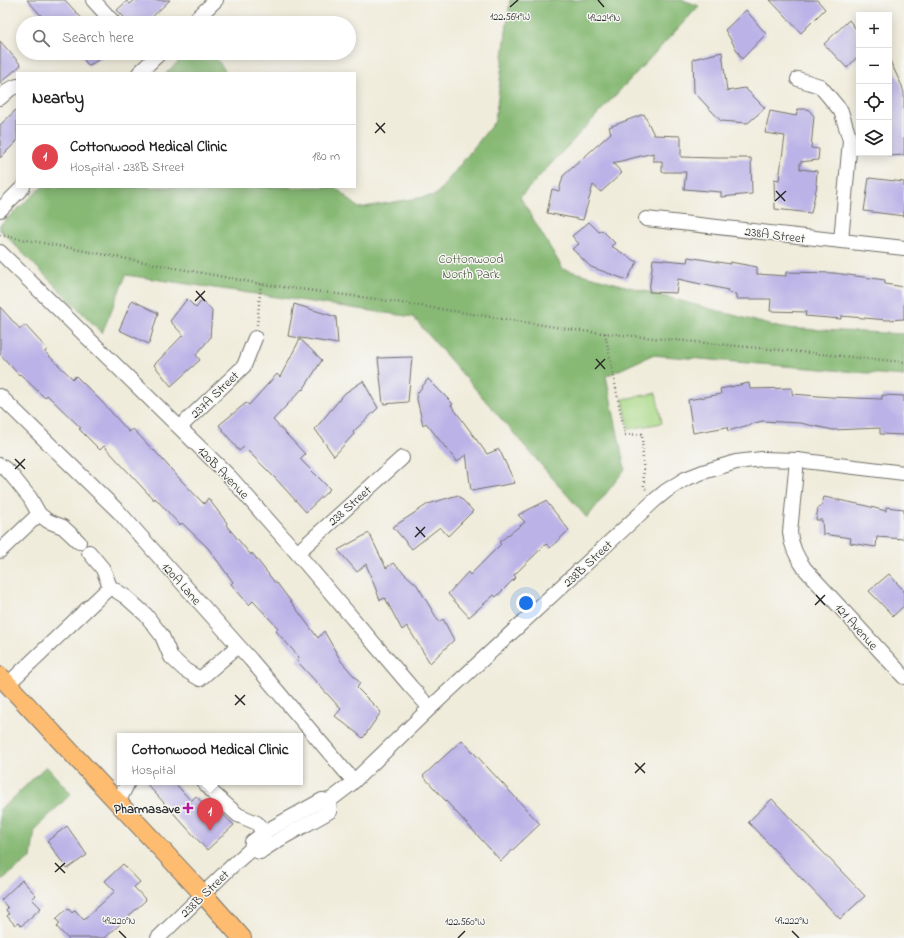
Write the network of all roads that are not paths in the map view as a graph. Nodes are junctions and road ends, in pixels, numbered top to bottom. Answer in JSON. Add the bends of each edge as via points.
{"nodes":[{"id":1,"x":216,"y":0,"type":"edge"},
{"id":2,"x":97,"y":1,"type":"edge"},
{"id":3,"x":109,"y":16,"type":"edge"},
{"id":4,"x":199,"y":16,"type":"edge"},
{"id":5,"x":148,"y":60,"type":"edge"},
{"id":6,"x":140,"y":72,"type":"edge"},
{"id":7,"x":798,"y":79,"type":"dead end"},
{"id":8,"x":16,"y":86,"type":"edge"},
{"id":9,"x":0,"y":98,"type":"edge"},
{"id":10,"x":22,"y":188,"type":"edge"},
{"id":11,"x":0,"y":210,"type":"edge"},
{"id":12,"x":646,"y":219,"type":"dead end"},
{"id":13,"x":841,"y":241,"type":"junction"},
{"id":14,"x":904,"y":248,"type":"edge"},
{"id":15,"x":0,"y":252,"type":"edge"},
{"id":16,"x":255,"y":338,"type":"road end"},
{"id":17,"x":0,"y":396,"type":"edge"},
{"id":18,"x":180,"y":427,"type":"junction"},
{"id":19,"x":402,"y":458,"type":"dead end"},
{"id":20,"x":797,"y":460,"type":"junction"},
{"id":21,"x":0,"y":466,"type":"edge"},
{"id":22,"x":904,"y":473,"type":"edge"},
{"id":23,"x":39,"y":514,"type":"junction"},
{"id":24,"x":0,"y":551,"type":"edge"},
{"id":25,"x":297,"y":553,"type":"junction"},
{"id":26,"x":110,"y":587,"type":"junction"},
{"id":27,"x":238,"y":646,"type":"junction"},
{"id":28,"x":904,"y":677,"type":"edge"},
{"id":29,"x":4,"y":680,"type":"edge"},
{"id":30,"x":430,"y":708,"type":"junction"},
{"id":31,"x":354,"y":781,"type":"junction"},
{"id":32,"x":127,"y":785,"type":"edge"},
{"id":33,"x":206,"y":785,"type":"edge"},
{"id":34,"x":329,"y":801,"type":"junction"},
{"id":35,"x":118,"y":803,"type":"junction"},
{"id":36,"x":263,"y":833,"type":"junction"},
{"id":37,"x":251,"y":849,"type":"junction"},
{"id":38,"x":203,"y":894,"type":"junction"},
{"id":39,"x":158,"y":938,"type":"edge"},
{"id":40,"x":242,"y":938,"type":"edge"}],
"edges":[{"from":1,"to":4,"type":"street"},
{"from":2,"to":3,"type":"street"},
{"from":5,"to":6,"type":"street"},
{"from":7,"to":13,"type":"street","via":[[820,86],[841,111],[850,140]]},
{"from":8,"to":9,"type":"street"},
{"from":10,"to":11,"type":"street"},
{"from":12,"to":13,"type":"street","name":"238A Street"},
{"from":13,"to":14,"type":"street","name":"238A Street"},
{"from":15,"to":18,"type":"street","name":"120B Avenue"},
{"from":16,"to":18,"type":"street","name":"237A Street","via":[[244,366]]},
{"from":17,"to":27,"type":"street","name":"120A Lane","via":[[119,512]]},
{"from":18,"to":25,"type":"street","name":"120B Avenue","via":[[230,477]]},
{"from":19,"to":25,"type":"street","name":"238 Street"},
{"from":20,"to":22,"type":"street","name":"238B Street"},
{"from":20,"to":28,"type":"street","name":"121 Avenue","via":[[790,532],[793,549],[805,569]]},
{"from":20,"to":30,"type":"street","name":"238B Street","via":[[762,459],[736,462],[685,479],[666,491]]},
{"from":21,"to":23,"type":"street","via":[[9,472]]},
{"from":23,"to":24,"type":"street"},
{"from":23,"to":26,"type":"street","via":[[63,527],[84,547],[103,569]]},
{"from":25,"to":30,"type":"street","name":"120B Avenue"},
{"from":26,"to":27,"type":"street","via":[[146,615],[162,636],[171,657],[200,679]]},
{"from":26,"to":29,"type":"street"},
{"from":27,"to":31,"type":"street","name":"120A Lane"},
{"from":29,"to":35,"type":"main road"},
{"from":30,"to":31,"type":"street","name":"238B Street"},
{"from":31,"to":34,"type":"street","name":"238B Street"},
{"from":32,"to":35,"type":"street"},
{"from":33,"to":36,"type":"street","via":[[238,815],[257,823]]},
{"from":34,"to":36,"type":"street","name":"238B Street","via":[[322,800]]},
{"from":34,"to":37,"type":"street","name":"238B Street","via":[[330,811],[322,816],[260,852]]},
{"from":35,"to":38,"type":"main road"},
{"from":36,"to":37,"type":"street","name":"238B Street","via":[[252,842]]},
{"from":37,"to":38,"type":"street","name":"238B Street"},
{"from":38,"to":39,"type":"street","name":"238B Street"},
{"from":38,"to":40,"type":"main road"}]}
